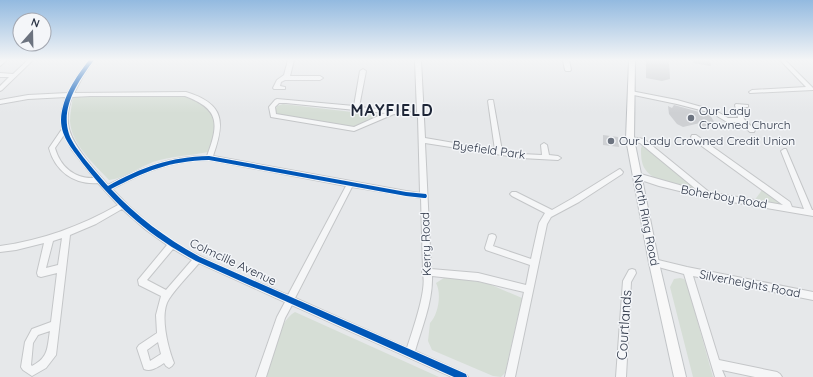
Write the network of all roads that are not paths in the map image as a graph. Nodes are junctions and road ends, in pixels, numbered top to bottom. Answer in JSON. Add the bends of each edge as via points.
{"nodes":[{"id":1,"x":12,"y":78,"type":"edge"},
{"id":2,"x":81,"y":78,"type":"edge"},
{"id":3,"x":283,"y":78,"type":"joint"},
{"id":4,"x":320,"y":78,"type":"dead end"},
{"id":5,"x":362,"y":78,"type":"edge"},
{"id":6,"x":418,"y":78,"type":"edge"},
{"id":7,"x":631,"y":78,"type":"edge"},
{"id":8,"x":800,"y":78,"type":"edge"},
{"id":9,"x":283,"y":88,"type":"dead end"},
{"id":10,"x":0,"y":89,"type":"edge"},
{"id":11,"x":812,"y":89,"type":"edge"},
{"id":12,"x":752,"y":92,"type":"dead end"},
{"id":13,"x":631,"y":93,"type":"junction"},
{"id":14,"x":69,"y":96,"type":"junction"},
{"id":15,"x":491,"y":101,"type":"dead end"},
{"id":16,"x":0,"y":102,"type":"edge"},
{"id":17,"x":746,"y":106,"type":"dead end"},
{"id":18,"x":356,"y":109,"type":"junction"},
{"id":19,"x":392,"y":113,"type":"junction"},
{"id":20,"x":419,"y":115,"type":"junction"},
{"id":21,"x":741,"y":120,"type":"junction"},
{"id":22,"x":65,"y":129,"type":"junction"},
{"id":23,"x":752,"y":130,"type":"dead end"},
{"id":24,"x":694,"y":137,"type":"dead end"},
{"id":25,"x":630,"y":139,"type":"junction"},
{"id":26,"x":421,"y":140,"type":"junction"},
{"id":27,"x":544,"y":145,"type":"dead end"},
{"id":28,"x":784,"y":151,"type":"dead end"},
{"id":29,"x":499,"y":152,"type":"junction"},
{"id":30,"x":209,"y":158,"type":"junction"},
{"id":31,"x":546,"y":158,"type":"junction"},
{"id":32,"x":558,"y":158,"type":"dead end"},
{"id":33,"x":620,"y":172,"type":"dead end"},
{"id":34,"x":637,"y":176,"type":"junction"},
{"id":35,"x":99,"y":180,"type":"junction"},
{"id":36,"x":350,"y":184,"type":"junction"},
{"id":37,"x":108,"y":189,"type":"junction"},
{"id":38,"x":514,"y":194,"type":"dead end"},
{"id":39,"x":424,"y":196,"type":"junction"},
{"id":40,"x":707,"y":196,"type":"junction"},
{"id":41,"x":122,"y":206,"type":"junction"},
{"id":42,"x":790,"y":209,"type":"junction"},
{"id":43,"x":811,"y":212,"type":"edge"},
{"id":44,"x":552,"y":213,"type":"junction"},
{"id":45,"x":66,"y":235,"type":"junction"},
{"id":46,"x":492,"y":237,"type":"dead end"},
{"id":47,"x":49,"y":240,"type":"junction"},
{"id":48,"x":172,"y":246,"type":"junction"},
{"id":49,"x":0,"y":249,"type":"edge"},
{"id":50,"x":198,"y":259,"type":"junction"},
{"id":51,"x":534,"y":263,"type":"junction"},
{"id":52,"x":654,"y":263,"type":"junction"},
{"id":53,"x":62,"y":268,"type":"junction"},
{"id":54,"x":687,"y":271,"type":"junction"},
{"id":55,"x":426,"y":272,"type":"junction"},
{"id":56,"x":632,"y":273,"type":"dead end"},
{"id":57,"x":528,"y":289,"type":"junction"},
{"id":58,"x":167,"y":295,"type":"junction"},
{"id":59,"x":813,"y":296,"type":"edge"},
{"id":60,"x":290,"y":300,"type":"junction"},
{"id":61,"x":55,"y":325,"type":"junction"},
{"id":62,"x":161,"y":335,"type":"junction"},
{"id":63,"x":410,"y":353,"type":"junction"},
{"id":64,"x":716,"y":364,"type":"junction"},
{"id":65,"x":459,"y":376,"type":"edge"},
{"id":66,"x":261,"y":377,"type":"edge"},
{"id":67,"x":510,"y":377,"type":"edge"},
{"id":68,"x":621,"y":377,"type":"edge"},
{"id":69,"x":680,"y":377,"type":"edge"},
{"id":70,"x":720,"y":377,"type":"edge"},
{"id":71,"x":777,"y":377,"type":"edge"}],
"edges":[{"from":1,"to":10,"type":"street"},
{"from":2,"to":14,"type":"street"},
{"from":3,"to":4,"type":"street"},
{"from":3,"to":9,"type":"street","via":[[276,88]]},
{"from":5,"to":18,"type":"street"},
{"from":6,"to":20,"type":"street","name":"Kerry Road"},
{"from":7,"to":13,"type":"main road","name":"North Ring Road"},
{"from":8,"to":11,"type":"street"},
{"from":11,"to":12,"type":"street"},
{"from":13,"to":21,"type":"street","via":[[714,112],[727,120]]},
{"from":13,"to":25,"type":"main road","name":"North Ring Road"},
{"from":14,"to":16,"type":"street","via":[[28,97]]},
{"from":14,"to":22,"type":"street","name":"Colmcille Avenue","via":[[66,103]]},
{"from":14,"to":30,"type":"street","via":[[167,93],[199,98],[212,106],[220,123]]},
{"from":15,"to":29,"type":"street"},
{"from":17,"to":21,"type":"street","via":[[738,105]]},
{"from":18,"to":19,"type":"street"},
{"from":18,"to":19,"type":"street","via":[[286,101],[277,101],[272,107],[273,116],[354,128]]},
{"from":19,"to":20,"type":"street"},
{"from":20,"to":26,"type":"street","name":"Kerry Road"},
{"from":21,"to":23,"type":"street"},
{"from":22,"to":35,"type":"street","name":"Colmcille Avenue","via":[[72,144]]},
{"from":22,"to":35,"type":"street","via":[[52,148],[57,164],[80,178]]},
{"from":24,"to":42,"type":"street","via":[[787,204]]},
{"from":25,"to":34,"type":"main road","name":"North Ring Road"},
{"from":25,"to":40,"type":"street","via":[[642,141]]},
{"from":26,"to":29,"type":"street","name":"Byefield Park"},
{"from":26,"to":39,"type":"street","name":"Kerry Road"},
{"from":27,"to":31,"type":"street"},
{"from":28,"to":43,"type":"street"},
{"from":29,"to":31,"type":"street","name":"Byefield Park"},
{"from":30,"to":36,"type":"street"},
{"from":30,"to":37,"type":"street","via":[[171,160],[144,169]]},
{"from":31,"to":32,"type":"street","name":"Byefield Park"},
{"from":33,"to":44,"type":"street"},
{"from":34,"to":40,"type":"street","name":"Boherboy Road"},
{"from":34,"to":52,"type":"main road","name":"North Ring Road"},
{"from":35,"to":37,"type":"street","name":"Colmcille Avenue"},
{"from":36,"to":39,"type":"street"},
{"from":36,"to":60,"type":"street"},
{"from":37,"to":41,"type":"street","name":"Colmcille Avenue"},
{"from":38,"to":44,"type":"street"},
{"from":39,"to":55,"type":"street","name":"Kerry Road"},
{"from":40,"to":42,"type":"street","name":"Boherboy Road"},
{"from":41,"to":45,"type":"street"},
{"from":41,"to":48,"type":"street","name":"Colmcille Avenue"},
{"from":42,"to":43,"type":"street","name":"Boherboy Road"},
{"from":44,"to":51,"type":"street","via":[[543,223]]},
{"from":45,"to":47,"type":"street"},
{"from":45,"to":53,"type":"street"},
{"from":46,"to":51,"type":"street","via":[[489,248]]},
{"from":47,"to":49,"type":"street"},
{"from":47,"to":53,"type":"street","via":[[42,273]]},
{"from":48,"to":50,"type":"street","name":"Colmcille Avenue"},
{"from":48,"to":58,"type":"street","via":[[142,280]]},
{"from":50,"to":58,"type":"street"},
{"from":50,"to":60,"type":"street","name":"Colmcille Avenue"},
{"from":51,"to":57,"type":"street"},
{"from":52,"to":54,"type":"street","name":"Silverheights Road"},
{"from":52,"to":69,"type":"main road","name":"North Ring Road"},
{"from":53,"to":61,"type":"street"},
{"from":54,"to":59,"type":"street","name":"Silverheights Road"},
{"from":54,"to":64,"type":"street","name":"Silverheights Road"},
{"from":55,"to":57,"type":"street","via":[[476,276]]},
{"from":55,"to":63,"type":"street","name":"Kerry Road","via":[[427,294]]},
{"from":56,"to":68,"type":"street","name":"Courtlands","via":[[627,281]]},
{"from":57,"to":67,"type":"street"},
{"from":58,"to":62,"type":"street","via":[[160,318]]},
{"from":60,"to":63,"type":"street","name":"Colmcille Avenue"},
{"from":60,"to":66,"type":"street","via":[[273,337]]},
{"from":61,"to":61,"type":"street","via":[[35,332],[29,342],[26,367],[32,371],[43,365],[51,355]]},
{"from":62,"to":62,"type":"street","via":[[142,348],[147,366],[168,360]]},
{"from":63,"to":65,"type":"street","name":"Colmcille Avenue"},
{"from":64,"to":70,"type":"street","name":"Silverheights Road"},
{"from":64,"to":71,"type":"street"}]}
